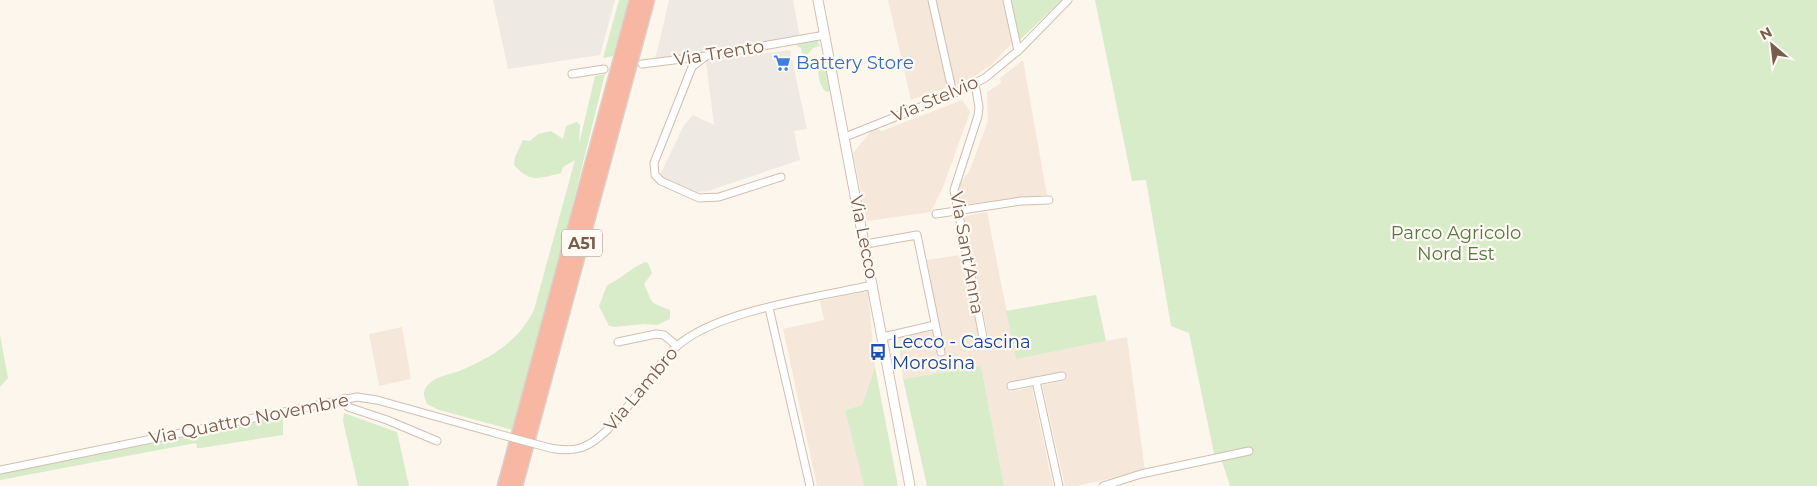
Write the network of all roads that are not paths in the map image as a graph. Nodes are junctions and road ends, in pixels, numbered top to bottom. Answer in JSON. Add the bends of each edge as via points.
{"nodes":[{"id":1,"x":636,"y":0,"type":"edge"},
{"id":2,"x":648,"y":0,"type":"edge"},
{"id":3,"x":818,"y":0,"type":"edge"},
{"id":4,"x":932,"y":0,"type":"edge"},
{"id":5,"x":1007,"y":0,"type":"edge"},
{"id":6,"x":1068,"y":0,"type":"edge"},
{"id":7,"x":825,"y":35,"type":"junction"},
{"id":8,"x":1018,"y":51,"type":"junction"},
{"id":9,"x":706,"y":56,"type":"junction"},
{"id":10,"x":642,"y":64,"type":"dead end"},
{"id":11,"x":604,"y":69,"type":"dead end"},
{"id":12,"x":572,"y":74,"type":"dead end"},
{"id":13,"x":975,"y":84,"type":"junction"},
{"id":14,"x":953,"y":94,"type":"junction"},
{"id":15,"x":845,"y":137,"type":"junction"},
{"id":16,"x":781,"y":176,"type":"dead end"},
{"id":17,"x":1049,"y":200,"type":"dead end"},
{"id":18,"x":957,"y":210,"type":"junction"},
{"id":19,"x":936,"y":214,"type":"dead end"},
{"id":20,"x":866,"y":244,"type":"junction"},
{"id":21,"x":873,"y":285,"type":"junction"},
{"id":22,"x":769,"y":308,"type":"junction"},
{"id":23,"x":935,"y":325,"type":"junction"},
{"id":24,"x":883,"y":337,"type":"junction"},
{"id":25,"x":983,"y":337,"type":"dead end"},
{"id":26,"x":618,"y":342,"type":"dead end"},
{"id":27,"x":676,"y":346,"type":"junction"},
{"id":28,"x":941,"y":352,"type":"dead end"},
{"id":29,"x":1062,"y":376,"type":"dead end"},
{"id":30,"x":1036,"y":381,"type":"junction"},
{"id":31,"x":1011,"y":386,"type":"dead end"},
{"id":32,"x":345,"y":398,"type":"junction"},
{"id":33,"x":496,"y":433,"type":"joint"},
{"id":34,"x":437,"y":441,"type":"dead end"},
{"id":35,"x":1249,"y":451,"type":"dead end"},
{"id":36,"x":0,"y":470,"type":"edge"},
{"id":37,"x":911,"y":485,"type":"edge"},
{"id":38,"x":504,"y":486,"type":"edge"},
{"id":39,"x":516,"y":486,"type":"edge"},
{"id":40,"x":810,"y":486,"type":"edge"},
{"id":41,"x":1059,"y":486,"type":"edge"},
{"id":42,"x":1103,"y":486,"type":"edge"}],
"edges":[{"from":1,"to":38,"type":"highway","number":"A51"},
{"from":2,"to":39,"type":"highway","number":"A51"},
{"from":3,"to":7,"type":"street"},
{"from":4,"to":14,"type":"street"},
{"from":5,"to":8,"type":"street"},
{"from":6,"to":8,"type":"street","name":"Via Stelvio"},
{"from":7,"to":9,"type":"street","name":"Via Trento"},
{"from":7,"to":15,"type":"street"},
{"from":8,"to":13,"type":"street","name":"Via Stelvio"},
{"from":9,"to":10,"type":"street","name":"Via Trento"},
{"from":9,"to":16,"type":"street","via":[[692,67],[654,163],[655,175],[691,196],[708,198]]},
{"from":11,"to":12,"type":"street"},
{"from":13,"to":14,"type":"street","name":"Via Stelvio"},
{"from":13,"to":18,"type":"street","name":"Via Sant'Anna","via":[[978,116],[955,181]]},
{"from":14,"to":15,"type":"street","name":"Via Stelvio"},
{"from":15,"to":20,"type":"street","name":"Via Lecco"},
{"from":17,"to":18,"type":"street"},
{"from":18,"to":19,"type":"street"},
{"from":18,"to":25,"type":"street","name":"Via Sant'Anna"},
{"from":20,"to":21,"type":"street","name":"Via Lecco"},
{"from":20,"to":23,"type":"street","via":[[917,235]]},
{"from":21,"to":22,"type":"street","name":"Via Lambro"},
{"from":21,"to":24,"type":"street","name":"Via Lecco"},
{"from":22,"to":27,"type":"street","name":"Via Lambro","via":[[720,321]]},
{"from":22,"to":40,"type":"street"},
{"from":23,"to":24,"type":"street"},
{"from":23,"to":28,"type":"street"},
{"from":24,"to":37,"type":"street","name":"Via Lecco"},
{"from":26,"to":27,"type":"street","via":[[656,334],[664,335]]},
{"from":27,"to":33,"type":"street","name":"Via Lambro","bridge":true,"via":[[597,440],[573,450],[550,448]]},
{"from":29,"to":30,"type":"street"},
{"from":30,"to":31,"type":"street"},
{"from":30,"to":41,"type":"street"},
{"from":32,"to":33,"type":"street","name":"Via Quattro Novembre","via":[[377,400]]},
{"from":32,"to":34,"type":"street","via":[[348,407]]},
{"from":32,"to":36,"type":"street","name":"Via Quattro Novembre"},
{"from":35,"to":42,"type":"street","via":[[1141,474]]}]}
